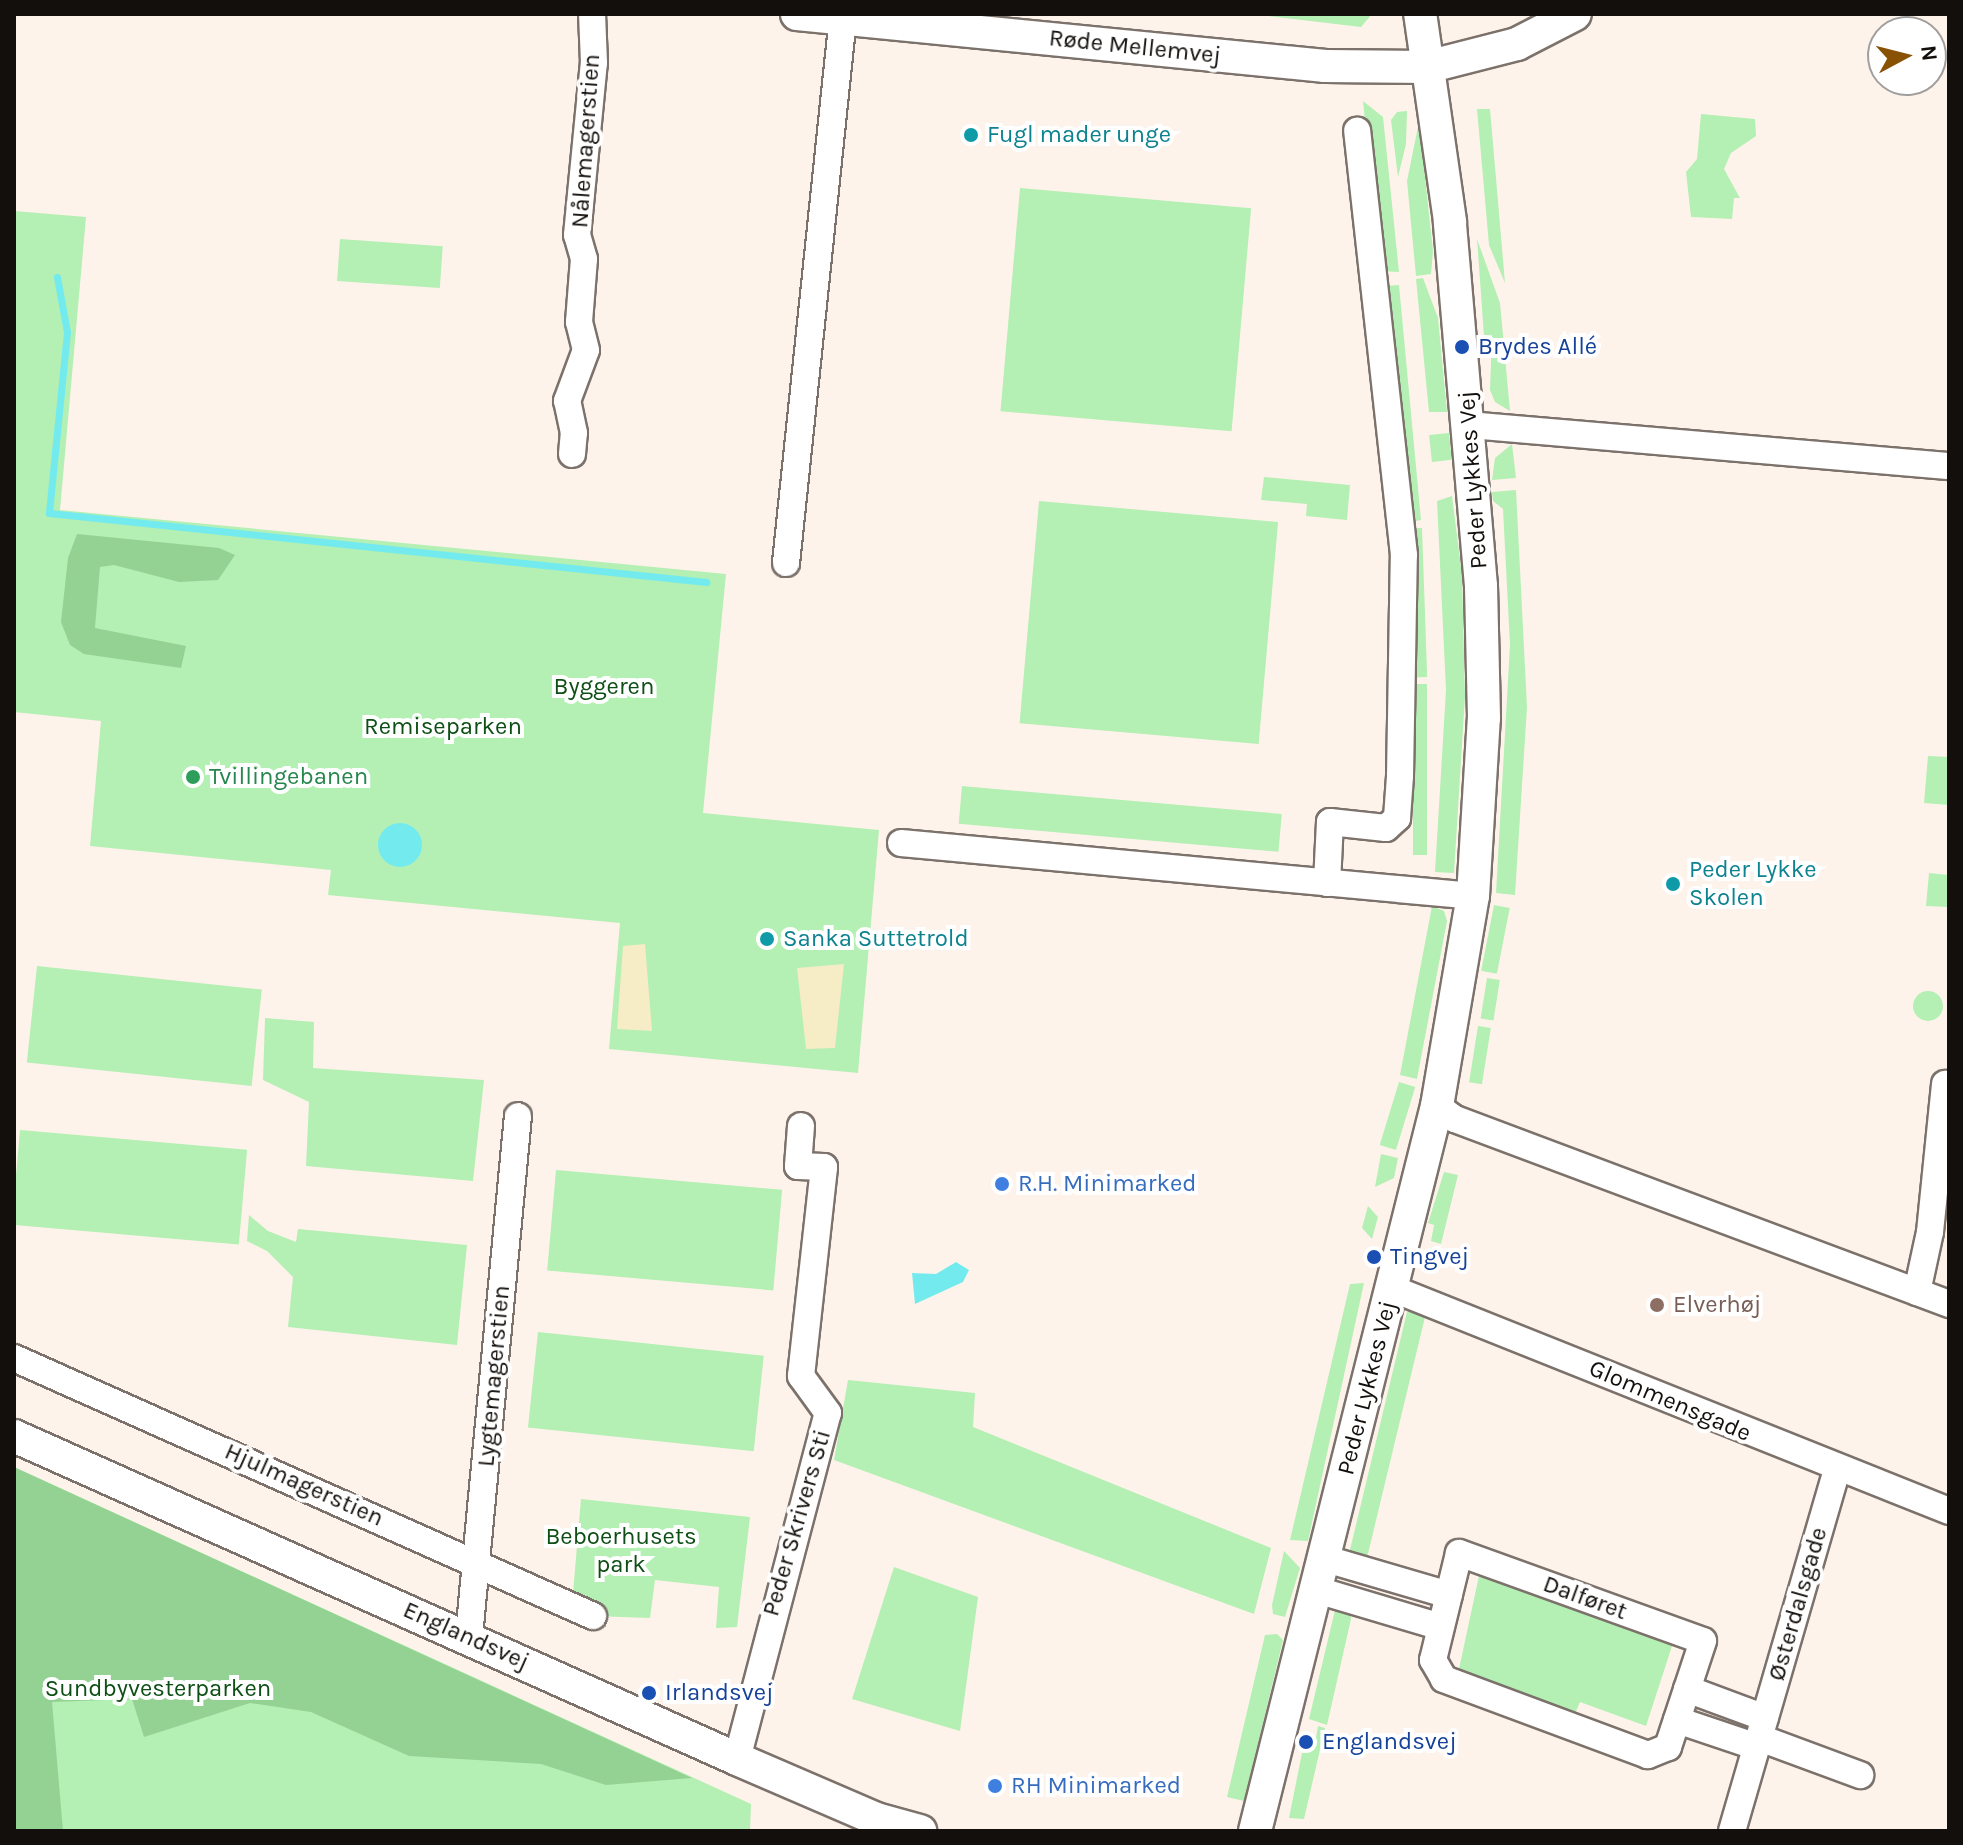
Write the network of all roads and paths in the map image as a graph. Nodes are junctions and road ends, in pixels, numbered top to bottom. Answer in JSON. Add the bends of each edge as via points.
{"nodes":[{"id":1,"x":592,"y":14,"type":"edge"},
{"id":2,"x":1420,"y":14,"type":"edge"},
{"id":3,"x":1575,"y":14,"type":"edge"},
{"id":4,"x":822,"y":15,"type":"edge"},
{"id":5,"x":1427,"y":67,"type":"junction"},
{"id":6,"x":1357,"y":131,"type":"dead end"},
{"id":7,"x":1469,"y":425,"type":"junction"},
{"id":8,"x":572,"y":454,"type":"dead end"},
{"id":9,"x":1949,"y":466,"type":"edge"},
{"id":10,"x":786,"y":563,"type":"dead end"},
{"id":11,"x":901,"y":843,"type":"dead end"},
{"id":12,"x":1327,"y":883,"type":"junction"},
{"id":13,"x":1473,"y":896,"type":"junction"},
{"id":14,"x":1945,"y":1084,"type":"dead end"},
{"id":15,"x":1437,"y":1106,"type":"junction"},
{"id":16,"x":518,"y":1116,"type":"dead end"},
{"id":17,"x":801,"y":1126,"type":"dead end"},
{"id":18,"x":1391,"y":1288,"type":"junction"},
{"id":19,"x":1917,"y":1292,"type":"junction"},
{"id":20,"x":1949,"y":1304,"type":"edge"},
{"id":21,"x":14,"y":1358,"type":"edge"},
{"id":22,"x":14,"y":1436,"type":"edge"},
{"id":23,"x":1837,"y":1470,"type":"junction"},
{"id":24,"x":1949,"y":1511,"type":"edge"},
{"id":25,"x":1326,"y":1559,"type":"junction"},
{"id":26,"x":477,"y":1560,"type":"junction"},
{"id":27,"x":1317,"y":1590,"type":"junction"},
{"id":28,"x":1449,"y":1595,"type":"junction"},
{"id":29,"x":593,"y":1616,"type":"dead end"},
{"id":30,"x":1441,"y":1627,"type":"junction"},
{"id":31,"x":469,"y":1636,"type":"junction"},
{"id":32,"x":1687,"y":1689,"type":"junction"},
{"id":33,"x":1677,"y":1720,"type":"junction"},
{"id":34,"x":1761,"y":1734,"type":"junction"},
{"id":35,"x":737,"y":1759,"type":"junction"},
{"id":36,"x":1860,"y":1775,"type":"dead end"},
{"id":37,"x":869,"y":1825,"type":"edge"},
{"id":38,"x":920,"y":1831,"type":"edge"},
{"id":39,"x":1255,"y":1831,"type":"edge"},
{"id":40,"x":1732,"y":1831,"type":"edge"}],
"edges":[{"from":1,"to":8,"type":"street","name":"Nålemagerstien","via":[[594,63],[577,235],[584,259],[579,322],[586,350],[567,401]]},
{"from":2,"to":5,"type":"street","name":"Peder Lykkes Vej"},
{"from":3,"to":5,"type":"street","name":"Røde Mellemvej","via":[[1517,44]]},
{"from":4,"to":5,"type":"street","name":"Røde Mellemvej","via":[[1325,66]]},
{"from":4,"to":10,"type":"street","name":"Røde Mellemvej"},
{"from":5,"to":7,"type":"street","name":"Peder Lykkes Vej","via":[[1450,221]]},
{"from":6,"to":12,"type":"street","via":[[1404,555],[1400,776],[1397,818],[1386,828],[1330,822]]},
{"from":7,"to":9,"type":"street"},
{"from":7,"to":13,"type":"street","name":"Peder Lykkes Vej","via":[[1484,718]]},
{"from":11,"to":12,"type":"street"},
{"from":12,"to":13,"type":"street"},
{"from":13,"to":15,"type":"street","name":"Peder Lykkes Vej"},
{"from":14,"to":19,"type":"street","via":[[1930,1232]]},
{"from":15,"to":18,"type":"street","name":"Peder Lykkes Vej"},
{"from":15,"to":19,"type":"street","via":[[1455,1119]]},
{"from":16,"to":26,"type":"street","name":"Lygtemagerstien"},
{"from":17,"to":35,"type":"street","name":"Peder Skrivers Sti","via":[[798,1166],[824,1167],[801,1376],[828,1413]]},
{"from":18,"to":23,"type":"street","name":"Glommensgade"},
{"from":18,"to":25,"type":"street","name":"Peder Lykkes Vej"},
{"from":19,"to":20,"type":"street"},
{"from":21,"to":26,"type":"street","name":"Hjulmagerstien"},
{"from":22,"to":31,"type":"street","name":"Englandsvej"},
{"from":23,"to":24,"type":"street","name":"Glommensgade"},
{"from":23,"to":34,"type":"street","name":"Østerdalsgade"},
{"from":25,"to":27,"type":"street","name":"Peder Lykkes Vej"},
{"from":25,"to":28,"type":"street"},
{"from":26,"to":29,"type":"street","name":"Hjulmagerstien"},
{"from":26,"to":31,"type":"street","name":"Lygtemagerstien"},
{"from":27,"to":30,"type":"street"},
{"from":27,"to":39,"type":"street","name":"Peder Lykkes Vej"},
{"from":28,"to":30,"type":"street","name":"Dalføret"},
{"from":28,"to":32,"type":"street","name":"Dalføret","via":[[1459,1553],[1703,1641]]},
{"from":30,"to":33,"type":"street","name":"Dalføret","via":[[1433,1660],[1444,1679],[1648,1755],[1668,1747]]},
{"from":31,"to":35,"type":"street","name":"Englandsvej"},
{"from":32,"to":33,"type":"street","name":"Dalføret"},
{"from":32,"to":34,"type":"street"},
{"from":33,"to":34,"type":"street"},
{"from":34,"to":36,"type":"street"},
{"from":34,"to":40,"type":"street","name":"Østerdalsgade"},
{"from":35,"to":37,"type":"street","name":"Englandsvej"},
{"from":37,"to":38,"type":"street","name":"Englandsvej"}]}
